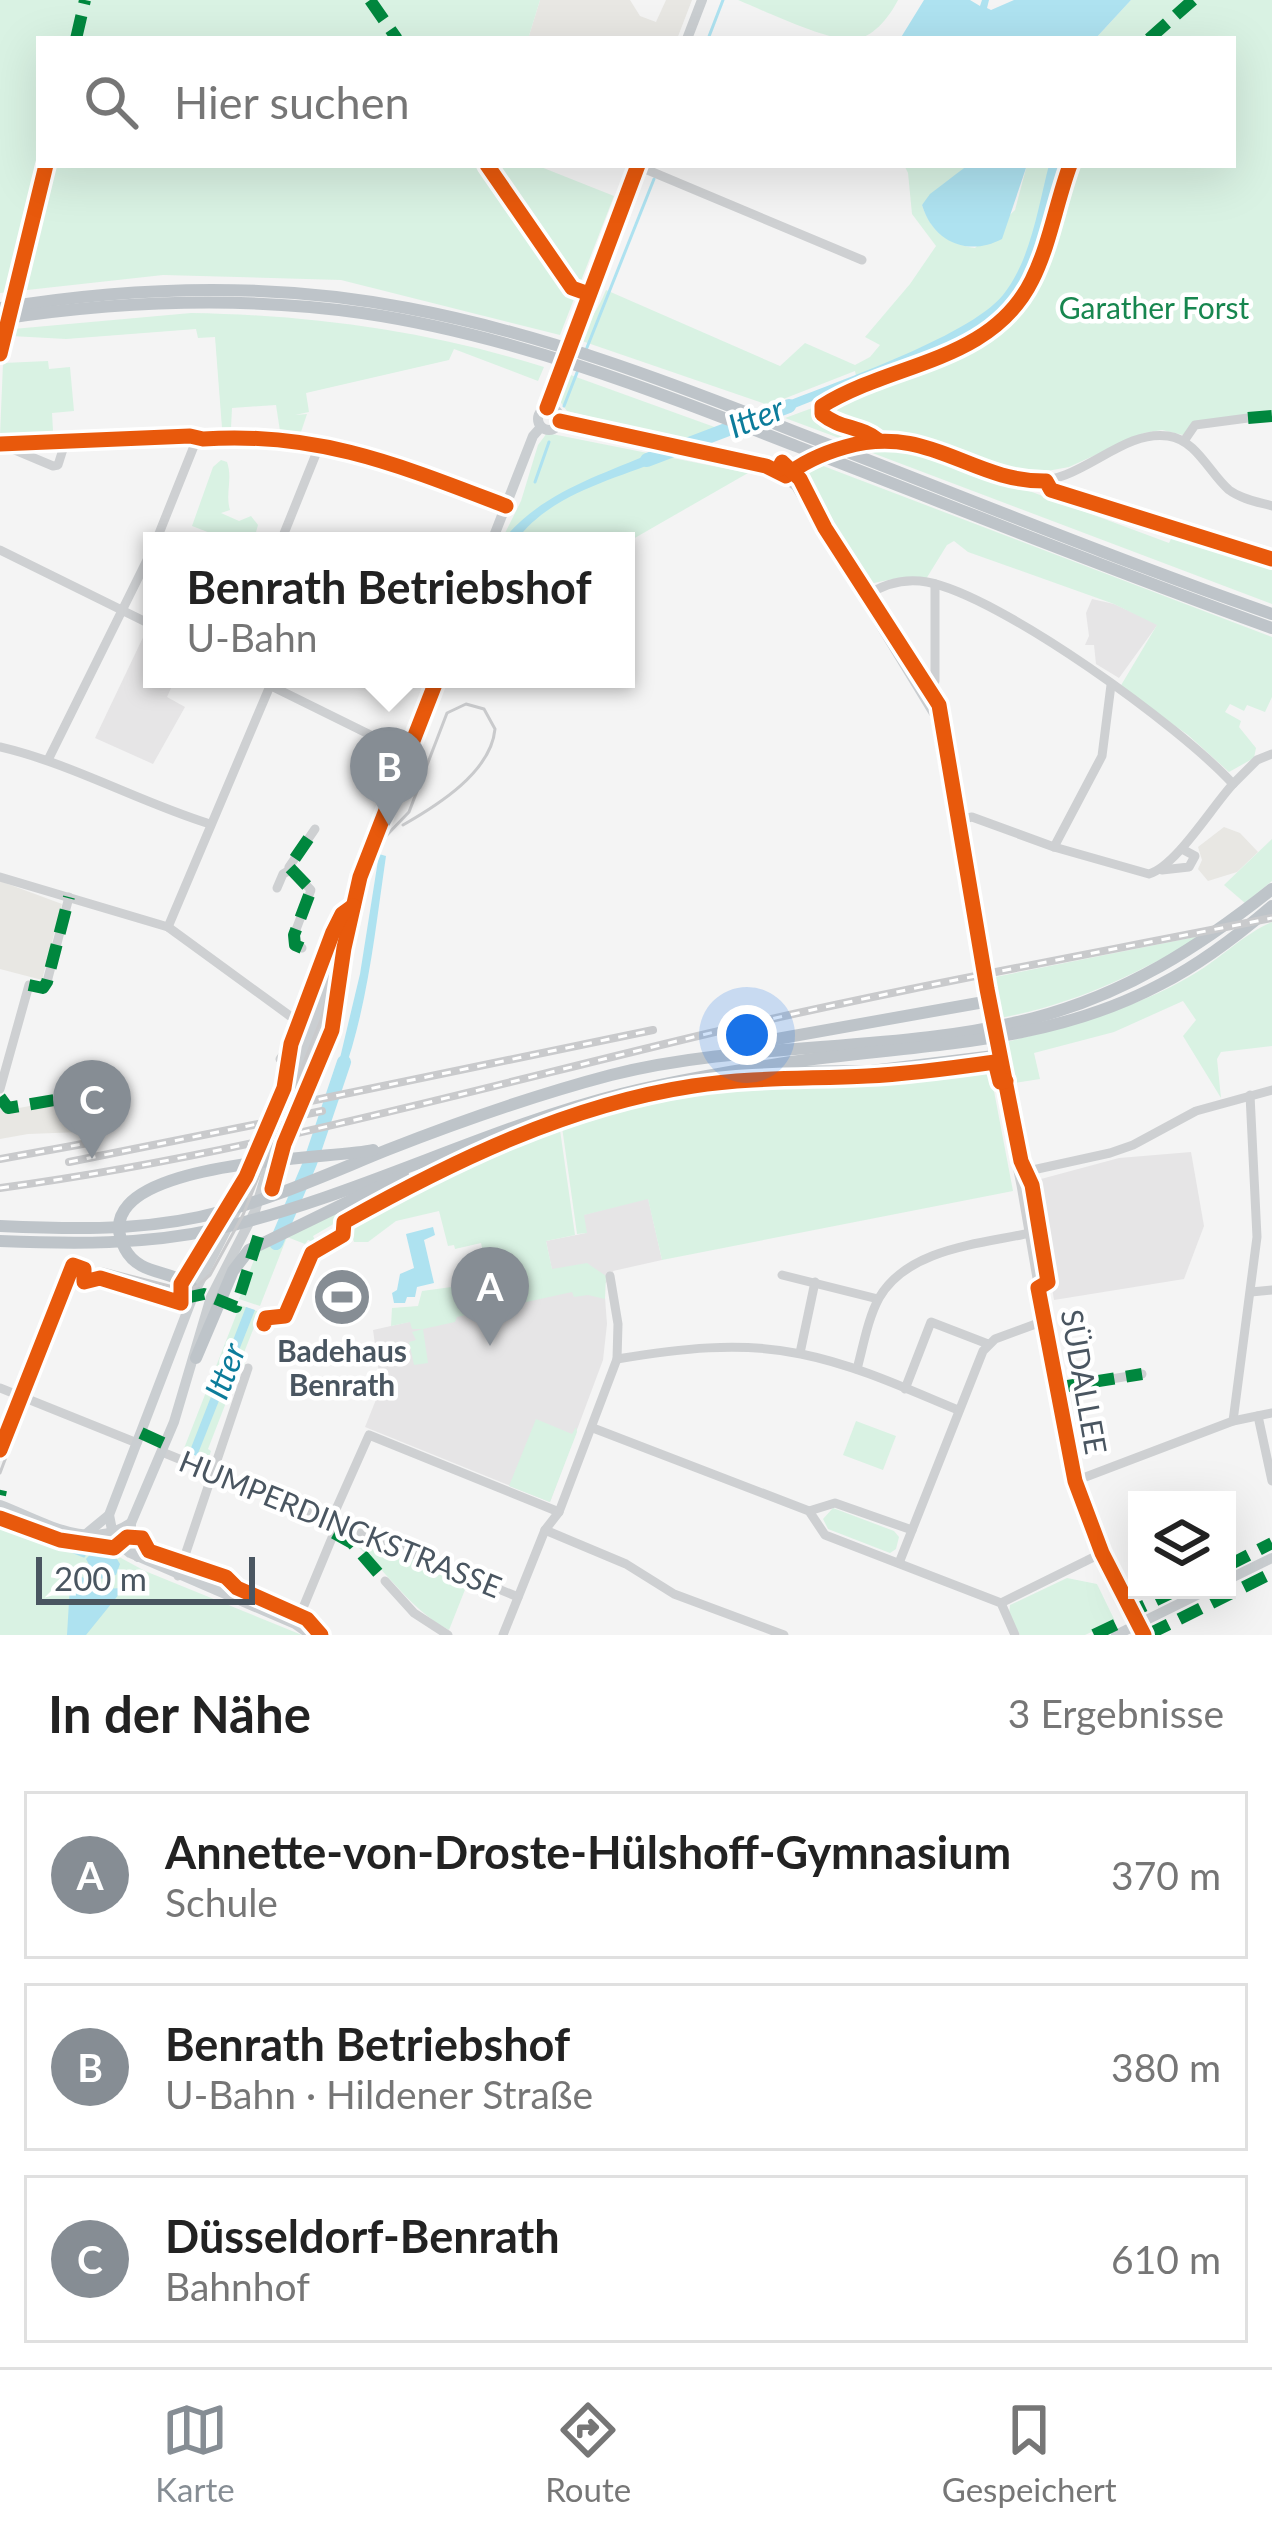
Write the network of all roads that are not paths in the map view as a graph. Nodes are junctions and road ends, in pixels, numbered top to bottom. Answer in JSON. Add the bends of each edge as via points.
{"nodes":[{"id":1,"x":702,"y":0,"type":"edge"},
{"id":2,"x":688,"y":36,"type":"edge"},
{"id":3,"x":637,"y":168,"type":"edge"},
{"id":4,"x":645,"y":168,"type":"edge"},
{"id":5,"x":862,"y":260,"type":"dead end"},
{"id":6,"x":0,"y":308,"type":"edge"},
{"id":7,"x":31,"y":309,"type":"junction"},
{"id":8,"x":3,"y":325,"type":"edge"},
{"id":9,"x":0,"y":354,"type":"edge"},
{"id":10,"x":588,"y":362,"type":"junction"},
{"id":11,"x":547,"y":408,"type":"junction"},
{"id":12,"x":1248,"y":418,"type":"dead end"},
{"id":13,"x":560,"y":421,"type":"junction"},
{"id":14,"x":541,"y":427,"type":"junction"},
{"id":15,"x":1184,"y":441,"type":"junction"},
{"id":16,"x":0,"y":444,"type":"edge"},
{"id":17,"x":320,"y":444,"type":"junction"},
{"id":18,"x":786,"y":476,"type":"junction"},
{"id":19,"x":506,"y":506,"type":"junction"},
{"id":20,"x":1272,"y":506,"type":"edge"},
{"id":21,"x":160,"y":532,"type":"edge"},
{"id":22,"x":285,"y":532,"type":"edge"},
{"id":23,"x":496,"y":532,"type":"edge"},
{"id":24,"x":0,"y":550,"type":"edge"},
{"id":25,"x":143,"y":569,"type":"edge"},
{"id":26,"x":935,"y":584,"type":"junction"},
{"id":27,"x":866,"y":596,"type":"junction"},
{"id":28,"x":123,"y":610,"type":"junction"},
{"id":29,"x":1272,"y":614,"type":"edge"},
{"id":30,"x":143,"y":620,"type":"edge"},
{"id":31,"x":1272,"y":628,"type":"edge"},
{"id":32,"x":1111,"y":685,"type":"junction"},
{"id":33,"x":269,"y":688,"type":"edge"},
{"id":34,"x":274,"y":688,"type":"edge"},
{"id":35,"x":433,"y":688,"type":"edge"},
{"id":36,"x":924,"y":692,"type":"junction"},
{"id":37,"x":0,"y":747,"type":"edge"},
{"id":38,"x":407,"y":753,"type":"junction"},
{"id":39,"x":1272,"y":754,"type":"edge"},
{"id":40,"x":48,"y":760,"type":"junction"},
{"id":41,"x":1233,"y":784,"type":"junction"},
{"id":42,"x":953,"y":821,"type":"junction"},
{"id":43,"x":210,"y":824,"type":"junction"},
{"id":44,"x":315,"y":829,"type":"dead end"},
{"id":45,"x":1054,"y":848,"type":"junction"},
{"id":46,"x":1182,"y":849,"type":"junction"},
{"id":47,"x":290,"y":870,"type":"junction"},
{"id":48,"x":1162,"y":870,"type":"junction"},
{"id":49,"x":0,"y":877,"type":"edge"},
{"id":50,"x":277,"y":888,"type":"dead end"},
{"id":51,"x":1272,"y":889,"type":"edge"},
{"id":52,"x":69,"y":897,"type":"junction"},
{"id":53,"x":353,"y":906,"type":"junction"},
{"id":54,"x":1272,"y":906,"type":"edge"},
{"id":55,"x":168,"y":926,"type":"junction"},
{"id":56,"x":302,"y":948,"type":"dead end"},
{"id":57,"x":344,"y":948,"type":"junction"},
{"id":58,"x":984,"y":1002,"type":"junction"},
{"id":59,"x":302,"y":1018,"type":"junction"},
{"id":60,"x":1000,"y":1032,"type":"junction"},
{"id":61,"x":980,"y":1035,"type":"junction"},
{"id":62,"x":994,"y":1056,"type":"junction"},
{"id":63,"x":712,"y":1057,"type":"junction"},
{"id":64,"x":280,"y":1059,"type":"dead end"},
{"id":65,"x":760,"y":1068,"type":"junction"},
{"id":66,"x":0,"y":1089,"type":"edge"},
{"id":67,"x":1272,"y":1090,"type":"edge"},
{"id":68,"x":1250,"y":1095,"type":"junction"},
{"id":69,"x":464,"y":1145,"type":"junction"},
{"id":70,"x":386,"y":1151,"type":"junction"},
{"id":71,"x":1018,"y":1173,"type":"junction"},
{"id":72,"x":1272,"y":1180,"type":"edge"},
{"id":73,"x":1255,"y":1182,"type":"junction"},
{"id":74,"x":0,"y":1226,"type":"edge"},
{"id":75,"x":1030,"y":1233,"type":"junction"},
{"id":76,"x":0,"y":1240,"type":"edge"},
{"id":77,"x":782,"y":1275,"type":"dead end"},
{"id":78,"x":610,"y":1276,"type":"dead end"},
{"id":79,"x":815,"y":1282,"type":"junction"},
{"id":80,"x":1272,"y":1290,"type":"edge"},
{"id":81,"x":195,"y":1291,"type":"junction"},
{"id":82,"x":1251,"y":1292,"type":"junction"},
{"id":83,"x":878,"y":1299,"type":"junction"},
{"id":84,"x":190,"y":1306,"type":"junction"},
{"id":85,"x":204,"y":1316,"type":"junction"},
{"id":86,"x":1044,"y":1321,"type":"junction"},
{"id":87,"x":988,"y":1344,"type":"junction"},
{"id":88,"x":800,"y":1353,"type":"junction"},
{"id":89,"x":196,"y":1358,"type":"junction"},
{"id":90,"x":617,"y":1359,"type":"junction"},
{"id":91,"x":248,"y":1368,"type":"dead end"},
{"id":92,"x":856,"y":1369,"type":"junction"},
{"id":93,"x":1142,"y":1374,"type":"dead end"},
{"id":94,"x":0,"y":1388,"type":"edge"},
{"id":95,"x":1055,"y":1388,"type":"junction"},
{"id":96,"x":905,"y":1389,"type":"junction"},
{"id":97,"x":150,"y":1408,"type":"junction"},
{"id":98,"x":958,"y":1410,"type":"junction"},
{"id":99,"x":1272,"y":1413,"type":"edge"},
{"id":100,"x":1258,"y":1416,"type":"junction"},
{"id":101,"x":1234,"y":1420,"type":"junction"},
{"id":102,"x":174,"y":1422,"type":"junction"},
{"id":103,"x":592,"y":1428,"type":"junction"},
{"id":104,"x":136,"y":1443,"type":"junction"},
{"id":105,"x":162,"y":1452,"type":"junction"},
{"id":106,"x":153,"y":1473,"type":"junction"},
{"id":107,"x":215,"y":1474,"type":"junction"},
{"id":108,"x":1075,"y":1481,"type":"junction"},
{"id":109,"x":1272,"y":1481,"type":"edge"},
{"id":110,"x":0,"y":1505,"type":"edge"},
{"id":111,"x":809,"y":1511,"type":"junction"},
{"id":112,"x":559,"y":1512,"type":"junction"},
{"id":113,"x":109,"y":1516,"type":"junction"},
{"id":114,"x":334,"y":1521,"type":"junction"},
{"id":115,"x":131,"y":1523,"type":"junction"},
{"id":116,"x":545,"y":1530,"type":"junction"},
{"id":117,"x":911,"y":1530,"type":"junction"},
{"id":118,"x":86,"y":1534,"type":"junction"},
{"id":119,"x":112,"y":1534,"type":"junction"},
{"id":120,"x":1102,"y":1553,"type":"junction"},
{"id":121,"x":138,"y":1557,"type":"junction"},
{"id":122,"x":1272,"y":1558,"type":"edge"},
{"id":123,"x":899,"y":1563,"type":"junction"},
{"id":124,"x":178,"y":1576,"type":"junction"},
{"id":125,"x":1236,"y":1576,"type":"edge"},
{"id":126,"x":385,"y":1581,"type":"dead end"},
{"id":127,"x":518,"y":1597,"type":"junction"},
{"id":128,"x":1192,"y":1599,"type":"edge"},
{"id":129,"x":1000,"y":1603,"type":"junction"},
{"id":130,"x":300,"y":1615,"type":"dead end"},
{"id":131,"x":1141,"y":1630,"type":"edge"},
{"id":132,"x":311,"y":1635,"type":"edge"},
{"id":133,"x":448,"y":1635,"type":"edge"},
{"id":134,"x":503,"y":1635,"type":"edge"},
{"id":135,"x":784,"y":1635,"type":"edge"},
{"id":136,"x":1015,"y":1635,"type":"edge"},
{"id":137,"x":1116,"y":1635,"type":"edge"}],
"edges":[{"from":1,"to":2,"type":"main road"},
{"from":3,"to":11,"type":"main road"},
{"from":4,"to":5,"type":"street"},
{"from":6,"to":7,"type":"highway"},
{"from":7,"to":8,"type":"highway"},
{"from":7,"to":10,"type":"highway","via":[[198,290],[303,293],[406,308]]},
{"from":8,"to":9,"type":"street"},
{"from":10,"to":29,"type":"highway","via":[[738,409]]},
{"from":10,"to":31,"type":"highway"},
{"from":11,"to":13,"type":"main road"},
{"from":11,"to":14,"type":"main road"},
{"from":12,"to":15,"type":"street","via":[[1195,425]]},
{"from":13,"to":14,"type":"main road"},
{"from":13,"to":18,"type":"main road"},
{"from":14,"to":19,"type":"main road"},
{"from":15,"to":18,"type":"street","via":[[1155,436],[1046,481],[887,439],[831,451]]},
{"from":15,"to":20,"type":"street","via":[[1233,492]]},
{"from":16,"to":16,"type":"street","via":[[65,443],[53,466]]},
{"from":17,"to":19,"type":"street"},
{"from":17,"to":21,"type":"street","via":[[197,442]]},
{"from":17,"to":22,"type":"street"},
{"from":18,"to":27,"type":"main road"},
{"from":19,"to":23,"type":"main road"},
{"from":24,"to":28,"type":"street"},
{"from":25,"to":28,"type":"street"},
{"from":26,"to":27,"type":"street","via":[[889,583]]},
{"from":26,"to":32,"type":"street","via":[[1006,616]]},
{"from":26,"to":36,"type":"street","via":[[935,680]]},
{"from":27,"to":36,"type":"main road"},
{"from":28,"to":30,"type":"street"},
{"from":28,"to":40,"type":"street"},
{"from":32,"to":41,"type":"street"},
{"from":32,"to":45,"type":"street","via":[[1102,756]]},
{"from":33,"to":43,"type":"street"},
{"from":34,"to":38,"type":"street"},
{"from":35,"to":38,"type":"main road"},
{"from":36,"to":42,"type":"main road"},
{"from":37,"to":40,"type":"street"},
{"from":38,"to":53,"type":"main road"},
{"from":39,"to":41,"type":"street"},
{"from":40,"to":43,"type":"street"},
{"from":41,"to":46,"type":"street"},
{"from":42,"to":45,"type":"street","via":[[972,818]]},
{"from":42,"to":58,"type":"main road"},
{"from":43,"to":55,"type":"street"},
{"from":44,"to":47,"type":"street"},
{"from":45,"to":48,"type":"street","via":[[1149,874]]},
{"from":46,"to":48,"type":"street"},
{"from":46,"to":48,"type":"street","via":[[1195,861]]},
{"from":47,"to":50,"type":"street"},
{"from":47,"to":56,"type":"street","via":[[311,890],[293,935]]},
{"from":49,"to":52,"type":"street"},
{"from":51,"to":60,"type":"highway","via":[[1154,973]]},
{"from":52,"to":55,"type":"street"},
{"from":52,"to":66,"type":"street","via":[[43,988],[29,985]]},
{"from":53,"to":57,"type":"main road"},
{"from":53,"to":59,"type":"street","via":[[320,956]]},
{"from":54,"to":60,"type":"highway","via":[[1159,985],[1071,1020]]},
{"from":55,"to":59,"type":"street"},
{"from":57,"to":81,"type":"main road","via":[[256,1174]]},
{"from":57,"to":85,"type":"main road","via":[[334,1004]]},
{"from":58,"to":62,"type":"main road"},
{"from":58,"to":63,"type":"highway","via":[[726,1048]]},
{"from":59,"to":64,"type":"street"},
{"from":60,"to":61,"type":"highway"},
{"from":61,"to":63,"type":"highway"},
{"from":61,"to":65,"type":"highway"},
{"from":62,"to":65,"type":"highway","via":[[872,1071]]},
{"from":62,"to":71,"type":"street","name":"SÜDALLEE"},
{"from":63,"to":70,"type":"highway","via":[[552,1091]]},
{"from":65,"to":69,"type":"highway","via":[[623,1093]]},
{"from":67,"to":68,"type":"street"},
{"from":68,"to":71,"type":"street","via":[[1118,1150]]},
{"from":68,"to":73,"type":"street"},
{"from":69,"to":76,"type":"highway","via":[[220,1228],[116,1243]]},
{"from":69,"to":89,"type":"highway","via":[[256,1245],[238,1263]]},
{"from":70,"to":74,"type":"highway","via":[[224,1211],[170,1222]]},
{"from":70,"to":81,"type":"highway","via":[[190,1173],[138,1197],[125,1214],[126,1251]]},
{"from":71,"to":75,"type":"street","name":"SÜDALLEE"},
{"from":72,"to":73,"type":"street"},
{"from":73,"to":82,"type":"street"},
{"from":75,"to":83,"type":"street","via":[[929,1257]]},
{"from":75,"to":86,"type":"street","name":"SÜDALLEE"},
{"from":77,"to":79,"type":"street"},
{"from":78,"to":90,"type":"street"},
{"from":79,"to":83,"type":"street"},
{"from":79,"to":88,"type":"street"},
{"from":80,"to":82,"type":"street"},
{"from":81,"to":84,"type":"main road"},
{"from":82,"to":101,"type":"street"},
{"from":83,"to":92,"type":"street"},
{"from":84,"to":85,"type":"main road","via":[[199,1305]]},
{"from":84,"to":97,"type":"main road"},
{"from":85,"to":89,"type":"main road"},
{"from":86,"to":87,"type":"street"},
{"from":86,"to":95,"type":"street","name":"SÜDALLEE"},
{"from":87,"to":96,"type":"street","via":[[931,1322]]},
{"from":87,"to":98,"type":"street"},
{"from":88,"to":90,"type":"street","via":[[738,1347]]},
{"from":88,"to":92,"type":"street"},
{"from":89,"to":102,"type":"main road"},
{"from":90,"to":103,"type":"street"},
{"from":91,"to":107,"type":"street"},
{"from":92,"to":96,"type":"street"},
{"from":93,"to":95,"type":"street","name":"SÜDALLEE"},
{"from":94,"to":104,"type":"street"},
{"from":95,"to":108,"type":"street","name":"SÜDALLEE"},
{"from":96,"to":98,"type":"street"},
{"from":97,"to":102,"type":"main road","via":[[157,1425]]},
{"from":97,"to":104,"type":"main road"},
{"from":98,"to":117,"type":"street"},
{"from":99,"to":100,"type":"street"},
{"from":100,"to":101,"type":"street"},
{"from":100,"to":109,"type":"street"},
{"from":101,"to":108,"type":"street"},
{"from":102,"to":105,"type":"main road"},
{"from":103,"to":111,"type":"street"},
{"from":103,"to":112,"type":"street"},
{"from":104,"to":106,"type":"main road","via":[[152,1454]]},
{"from":104,"to":113,"type":"main road"},
{"from":105,"to":106,"type":"main road"},
{"from":105,"to":107,"type":"street","name":"HUMPERDINCKSTRASSE"},
{"from":106,"to":115,"type":"main road"},
{"from":107,"to":114,"type":"street","name":"HUMPERDINCKSTRASSE"},
{"from":107,"to":124,"type":"street"},
{"from":108,"to":120,"type":"street","name":"SÜDALLEE"},
{"from":110,"to":118,"type":"main road"},
{"from":111,"to":117,"type":"street","via":[[835,1502]]},
{"from":111,"to":123,"type":"street","via":[[824,1535]]},
{"from":112,"to":114,"type":"street","via":[[369,1435]]},
{"from":112,"to":116,"type":"street"},
{"from":113,"to":118,"type":"main road"},
{"from":113,"to":119,"type":"main road"},
{"from":114,"to":127,"type":"street","name":"HUMPERDINCKSTRASSE"},
{"from":114,"to":130,"type":"street"},
{"from":115,"to":119,"type":"main road"},
{"from":115,"to":121,"type":"main road"},
{"from":116,"to":127,"type":"street"},
{"from":116,"to":135,"type":"street","via":[[674,1594]]},
{"from":117,"to":123,"type":"street"},
{"from":118,"to":119,"type":"main road"},
{"from":119,"to":121,"type":"main road"},
{"from":120,"to":129,"type":"street"},
{"from":120,"to":131,"type":"street","name":"SÜDALLEE"},
{"from":121,"to":124,"type":"main road"},
{"from":122,"to":125,"type":"main road"},
{"from":123,"to":129,"type":"street"},
{"from":124,"to":132,"type":"main road"},
{"from":126,"to":133,"type":"street"},
{"from":127,"to":134,"type":"street"},
{"from":128,"to":131,"type":"main road"},
{"from":129,"to":136,"type":"street"},
{"from":131,"to":137,"type":"main road"}]}
